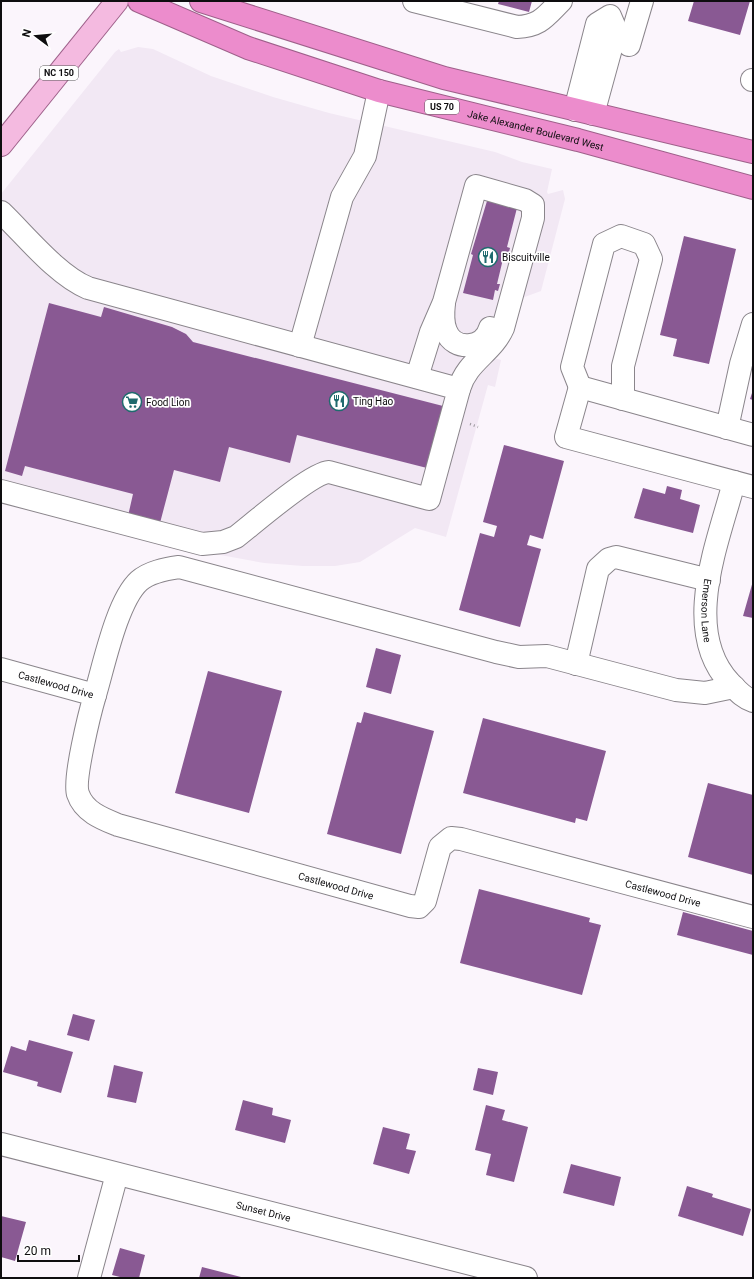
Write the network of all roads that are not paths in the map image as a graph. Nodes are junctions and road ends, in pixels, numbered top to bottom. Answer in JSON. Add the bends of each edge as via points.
{"nodes":[{"id":1,"x":117,"y":1,"type":"edge"},
{"id":2,"x":139,"y":1,"type":"edge"},
{"id":3,"x":201,"y":1,"type":"edge"},
{"id":4,"x":414,"y":1,"type":"edge"},
{"id":5,"x":561,"y":1,"type":"edge"},
{"id":6,"x":642,"y":1,"type":"edge"},
{"id":7,"x":612,"y":9,"type":"edge"},
{"id":8,"x":488,"y":10,"type":"edge"},
{"id":9,"x":629,"y":45,"type":"dead end"},
{"id":10,"x":372,"y":89,"type":"junction"},
{"id":11,"x":584,"y":112,"type":"junction"},
{"id":12,"x":1,"y":145,"type":"edge"},
{"id":13,"x":753,"y":152,"type":"edge"},
{"id":14,"x":753,"y":188,"type":"edge"},
{"id":15,"x":516,"y":197,"type":"junction"},
{"id":16,"x":1,"y":212,"type":"edge"},
{"id":17,"x":444,"y":302,"type":"junction"},
{"id":18,"x":753,"y":324,"type":"edge"},
{"id":19,"x":300,"y":346,"type":"junction"},
{"id":20,"x":417,"y":378,"type":"junction"},
{"id":21,"x":580,"y":387,"type":"junction"},
{"id":22,"x":459,"y":389,"type":"junction"},
{"id":23,"x":623,"y":399,"type":"junction"},
{"id":24,"x":726,"y":428,"type":"junction"},
{"id":25,"x":753,"y":435,"type":"edge"},
{"id":26,"x":744,"y":484,"type":"edge"},
{"id":27,"x":1,"y":491,"type":"edge"},
{"id":28,"x":709,"y":580,"type":"junction"},
{"id":29,"x":576,"y":664,"type":"junction"},
{"id":30,"x":1,"y":669,"type":"edge"},
{"id":31,"x":734,"y":687,"type":"junction"},
{"id":32,"x":95,"y":695,"type":"junction"},
{"id":33,"x":753,"y":701,"type":"edge"},
{"id":34,"x":753,"y":917,"type":"edge"},
{"id":35,"x":1,"y":1144,"type":"edge"},
{"id":36,"x":117,"y":1174,"type":"junction"},
{"id":37,"x":89,"y":1278,"type":"edge"},
{"id":38,"x":526,"y":1278,"type":"edge"}],
"edges":[{"from":1,"to":12,"type":"main road","number":"NC 150"},
{"from":2,"to":10,"type":"highway","name":"Jake Alexander Boulevard West","number":"US 70","via":[[248,48]]},
{"from":3,"to":11,"type":"highway","via":[[444,78]]},
{"from":4,"to":8,"type":"street"},
{"from":5,"to":8,"type":"street","via":[[541,22],[531,26],[516,27]]},
{"from":6,"to":9,"type":"street"},
{"from":7,"to":11,"type":"street","via":[[616,30]]},
{"from":10,"to":14,"type":"highway","name":"Jake Alexander Boulevard West","number":"US 70","via":[[578,140]]},
{"from":10,"to":19,"type":"street","via":[[347,165],[350,183],[342,196]]},
{"from":11,"to":13,"type":"highway"},
{"from":15,"to":17,"type":"street","via":[[476,186]]},
{"from":15,"to":17,"type":"street","via":[[524,209],[492,324],[484,339],[471,346],[451,340],[444,326]]},
{"from":15,"to":22,"type":"street","via":[[530,203],[534,211],[503,328],[496,340],[464,374]]},
{"from":16,"to":19,"type":"street","via":[[76,283]]},
{"from":17,"to":20,"type":"street","via":[[431,332]]},
{"from":18,"to":24,"type":"street"},
{"from":19,"to":20,"type":"street"},
{"from":20,"to":22,"type":"street"},
{"from":21,"to":23,"type":"street"},
{"from":21,"to":23,"type":"street","via":[[572,367],[604,244],[621,236],[644,244],[652,259],[623,366]]},
{"from":21,"to":26,"type":"street","via":[[566,437]]},
{"from":22,"to":27,"type":"street","via":[[429,499],[324,472],[236,536],[211,544],[192,542]]},
{"from":23,"to":24,"type":"street"},
{"from":24,"to":25,"type":"street"},
{"from":26,"to":28,"type":"street","name":"Emerson Lane"},
{"from":28,"to":29,"type":"street","via":[[616,557],[609,559],[598,569]]},
{"from":28,"to":31,"type":"street","name":"Emerson Lane","via":[[704,617],[710,650],[724,676]]},
{"from":29,"to":31,"type":"street","via":[[676,690],[705,694]]},
{"from":29,"to":32,"type":"street","via":[[547,656],[519,656],[496,652],[179,567],[147,576],[129,592],[118,618]]},
{"from":30,"to":32,"type":"street","name":"Castlewood Drive"},
{"from":31,"to":33,"type":"street","name":"Emerson Lane","via":[[745,699]]},
{"from":32,"to":34,"type":"street","name":"Castlewood Drive","via":[[78,777],[78,794],[87,808],[99,817],[118,825],[410,906],[419,907],[425,901],[440,847],[451,838]]},
{"from":35,"to":36,"type":"street","name":"Sunset Drive"},
{"from":36,"to":37,"type":"street"},
{"from":36,"to":38,"type":"street","name":"Sunset Drive"}]}
